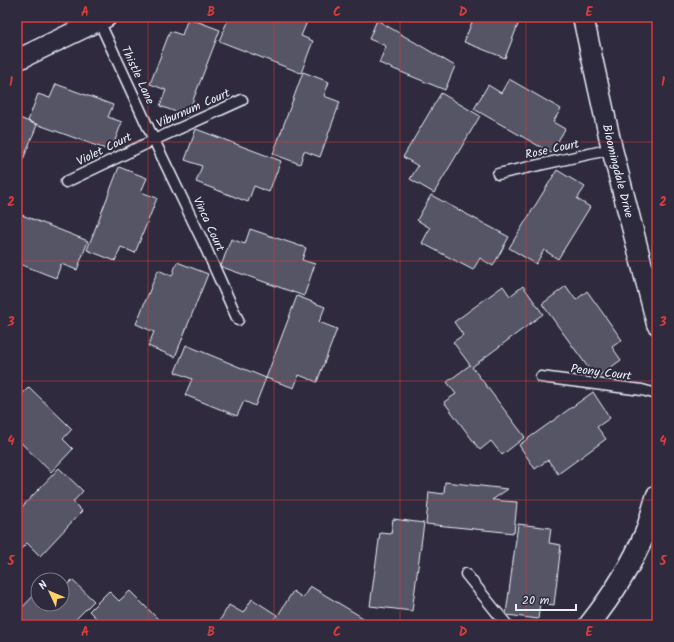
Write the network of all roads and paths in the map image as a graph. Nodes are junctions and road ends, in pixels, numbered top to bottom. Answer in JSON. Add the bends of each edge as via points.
{"nodes":[{"id":1,"x":583,"y":17,"type":"edge"},
{"id":2,"x":103,"y":19,"type":"edge"},
{"id":3,"x":17,"y":60,"type":"edge"},
{"id":4,"x":242,"y":100,"type":"dead end"},
{"id":5,"x":154,"y":140,"type":"junction"},
{"id":6,"x":612,"y":149,"type":"junction"},
{"id":7,"x":498,"y":174,"type":"dead end"},
{"id":8,"x":66,"y":182,"type":"dead end"},
{"id":9,"x":238,"y":320,"type":"dead end"},
{"id":10,"x":657,"y":324,"type":"edge"},
{"id":11,"x":541,"y":377,"type":"dead end"},
{"id":12,"x":657,"y":394,"type":"edge"},
{"id":13,"x":657,"y":495,"type":"edge"},
{"id":14,"x":466,"y":574,"type":"dead end"},
{"id":15,"x":507,"y":625,"type":"edge"},
{"id":16,"x":589,"y":625,"type":"edge"}],
"edges":[{"from":1,"to":6,"type":"street","name":"Bloomingdale Drive"},
{"from":2,"to":3,"type":"street"},
{"from":2,"to":5,"type":"lane","name":"Thistle Lane"},
{"from":4,"to":5,"type":"lane","name":"Viburnum Court"},
{"from":5,"to":8,"type":"lane","name":"Violet Court"},
{"from":5,"to":9,"type":"lane","name":"Vinca Court"},
{"from":6,"to":7,"type":"lane","name":"Rose Court"},
{"from":6,"to":10,"type":"street","name":"Bloomingdale Drive"},
{"from":11,"to":12,"type":"lane","name":"Peony Court"},
{"from":13,"to":16,"type":"street","via":[[646,530],[630,564]]},
{"from":14,"to":15,"type":"lane"}]}
